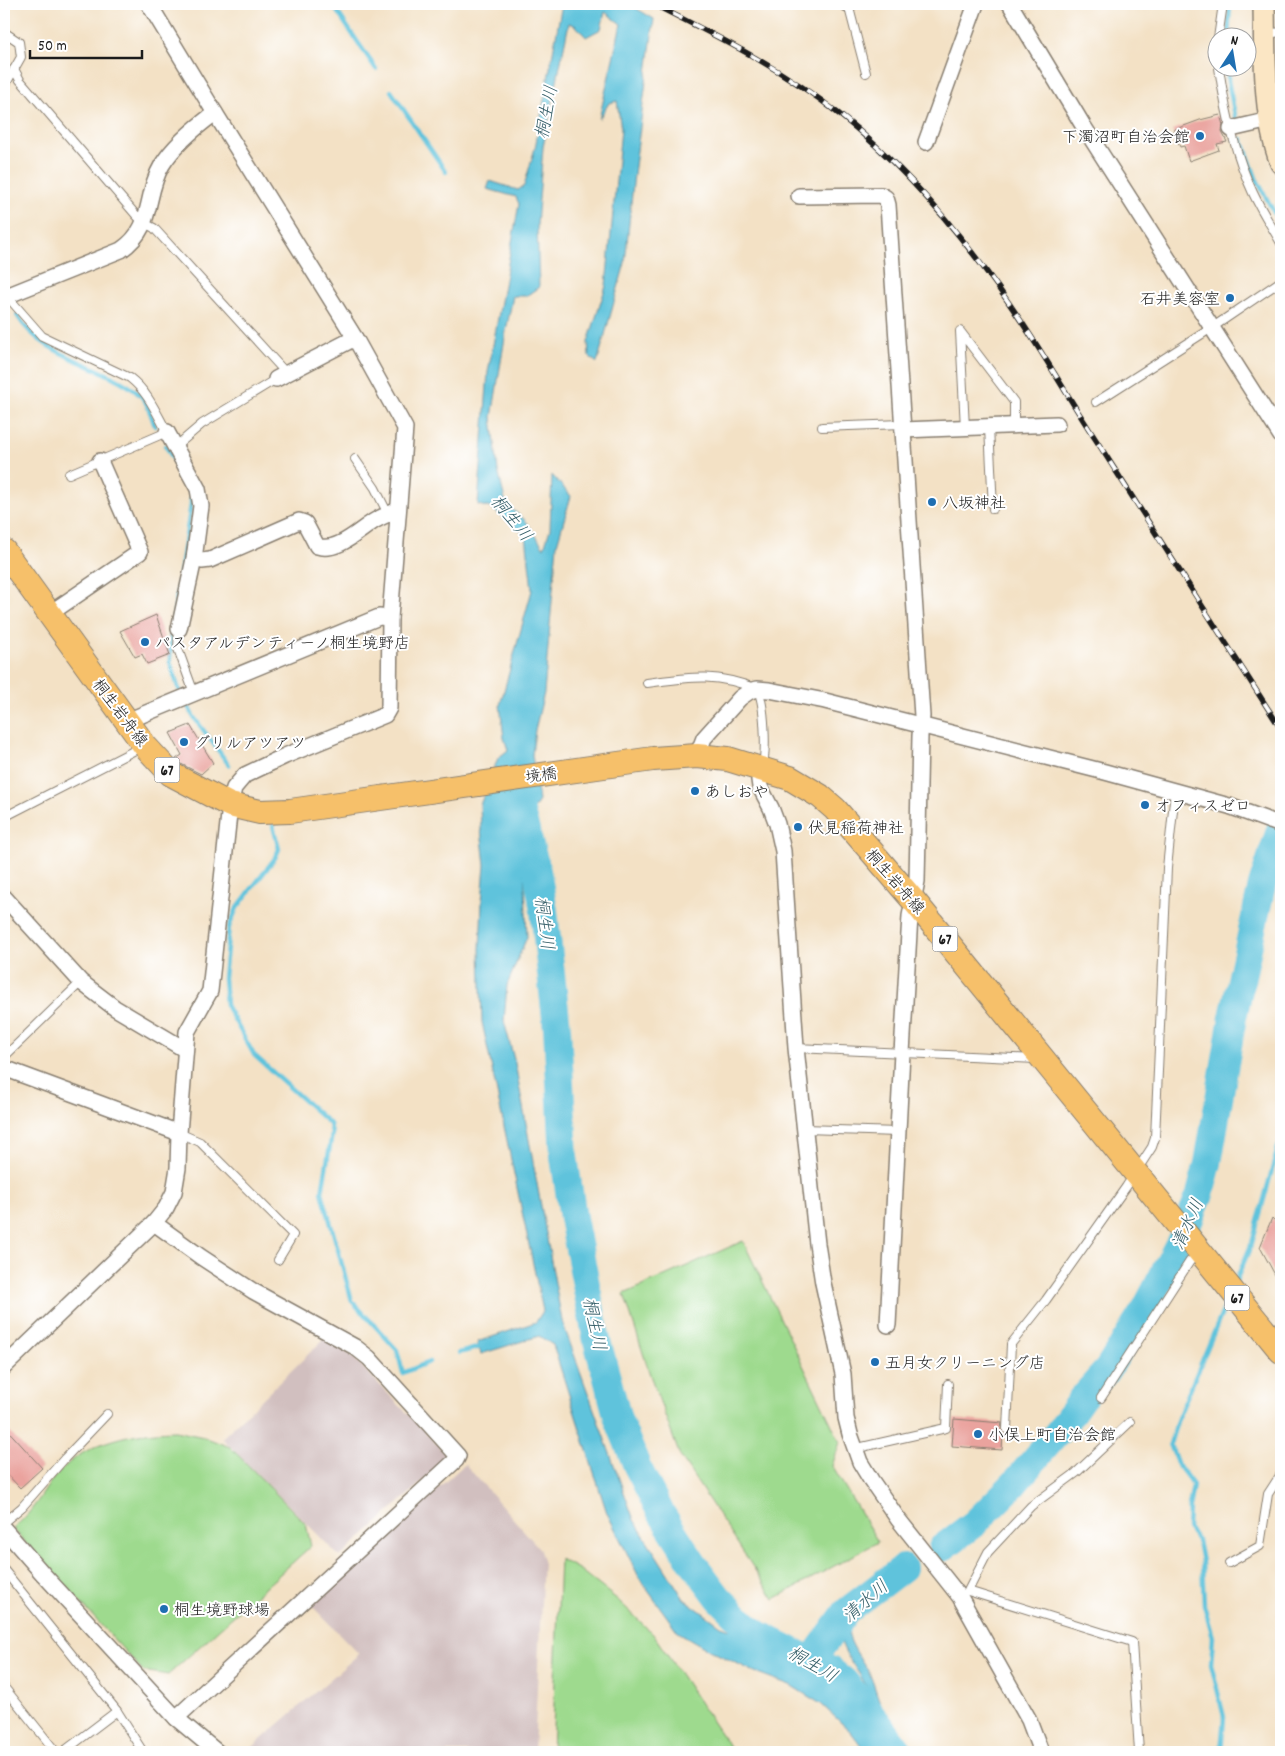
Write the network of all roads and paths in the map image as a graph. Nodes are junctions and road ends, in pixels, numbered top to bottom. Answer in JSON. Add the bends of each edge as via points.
{"nodes":[{"id":1,"x":149,"y":4,"type":"edge"},
{"id":2,"x":848,"y":4,"type":"edge"},
{"id":3,"x":976,"y":4,"type":"edge"},
{"id":4,"x":1010,"y":4,"type":"edge"},
{"id":5,"x":1223,"y":4,"type":"edge"},
{"id":6,"x":1264,"y":4,"type":"edge"},
{"id":7,"x":1220,"y":28,"type":"edge"},
{"id":8,"x":4,"y":32,"type":"edge"},
{"id":9,"x":1273,"y":33,"type":"edge"},
{"id":10,"x":14,"y":70,"type":"junction"},
{"id":11,"x":866,"y":73,"type":"dead end"},
{"id":12,"x":1220,"y":78,"type":"edge"},
{"id":13,"x":4,"y":87,"type":"edge"},
{"id":14,"x":215,"y":114,"type":"junction"},
{"id":15,"x":1270,"y":120,"type":"junction"},
{"id":16,"x":1231,"y":130,"type":"junction"},
{"id":17,"x":926,"y":142,"type":"dead end"},
{"id":18,"x":1281,"y":163,"type":"edge"},
{"id":19,"x":799,"y":196,"type":"dead end"},
{"id":20,"x":144,"y":222,"type":"junction"},
{"id":21,"x":1281,"y":243,"type":"edge"},
{"id":22,"x":1281,"y":281,"type":"edge"},
{"id":23,"x":5,"y":295,"type":"edge"},
{"id":24,"x":1214,"y":327,"type":"junction"},
{"id":25,"x":355,"y":338,"type":"junction"},
{"id":26,"x":281,"y":376,"type":"junction"},
{"id":27,"x":1096,"y":402,"type":"dead end"},
{"id":28,"x":1057,"y":424,"type":"dead end"},
{"id":29,"x":1014,"y":426,"type":"junction"},
{"id":30,"x":822,"y":427,"type":"dead end"},
{"id":31,"x":903,"y":427,"type":"junction"},
{"id":32,"x":990,"y":427,"type":"junction"},
{"id":33,"x":965,"y":428,"type":"junction"},
{"id":34,"x":167,"y":432,"type":"junction"},
{"id":35,"x":1281,"y":436,"type":"edge"},
{"id":36,"x":174,"y":448,"type":"junction"},
{"id":37,"x":354,"y":459,"type":"dead end"},
{"id":38,"x":100,"y":461,"type":"junction"},
{"id":39,"x":69,"y":474,"type":"dead end"},
{"id":40,"x":993,"y":509,"type":"dead end"},
{"id":41,"x":393,"y":512,"type":"junction"},
{"id":42,"x":4,"y":551,"type":"edge"},
{"id":43,"x":194,"y":559,"type":"junction"},
{"id":44,"x":49,"y":614,"type":"junction"},
{"id":45,"x":390,"y":618,"type":"junction"},
{"id":46,"x":179,"y":629,"type":"joint"},
{"id":47,"x":647,"y":683,"type":"dead end"},
{"id":48,"x":757,"y":689,"type":"junction"},
{"id":49,"x":194,"y":693,"type":"junction"},
{"id":50,"x":127,"y":721,"type":"junction"},
{"id":51,"x":922,"y":726,"type":"junction"},
{"id":52,"x":145,"y":746,"type":"junction"},
{"id":53,"x":697,"y":756,"type":"junction"},
{"id":54,"x":653,"y":759,"type":"joint"},
{"id":55,"x":761,"y":769,"type":"junction"},
{"id":56,"x":429,"y":790,"type":"joint"},
{"id":57,"x":1175,"y":791,"type":"junction"},
{"id":58,"x":230,"y":805,"type":"junction"},
{"id":59,"x":4,"y":817,"type":"edge"},
{"id":60,"x":1276,"y":823,"type":"edge"},
{"id":61,"x":4,"y":898,"type":"edge"},
{"id":62,"x":914,"y":901,"type":"junction"},
{"id":63,"x":82,"y":982,"type":"junction"},
{"id":64,"x":796,"y":1048,"type":"junction"},
{"id":65,"x":184,"y":1049,"type":"junction"},
{"id":66,"x":902,"y":1053,"type":"junction"},
{"id":67,"x":4,"y":1057,"type":"edge"},
{"id":68,"x":1044,"y":1060,"type":"junction"},
{"id":69,"x":4,"y":1068,"type":"edge"},
{"id":70,"x":805,"y":1129,"type":"junction"},
{"id":71,"x":179,"y":1132,"type":"junction"},
{"id":72,"x":898,"y":1132,"type":"junction"},
{"id":73,"x":1134,"y":1173,"type":"junction"},
{"id":74,"x":154,"y":1223,"type":"junction"},
{"id":75,"x":1197,"y":1249,"type":"junction"},
{"id":76,"x":278,"y":1260,"type":"dead end"},
{"id":77,"x":888,"y":1325,"type":"dead end"},
{"id":78,"x":1281,"y":1352,"type":"edge"},
{"id":79,"x":4,"y":1367,"type":"edge"},
{"id":80,"x":948,"y":1384,"type":"dead end"},
{"id":81,"x":1102,"y":1398,"type":"dead end"},
{"id":82,"x":107,"y":1414,"type":"dead end"},
{"id":83,"x":1130,"y":1422,"type":"dead end"},
{"id":84,"x":1007,"y":1429,"type":"dead end"},
{"id":85,"x":856,"y":1451,"type":"junction"},
{"id":86,"x":1281,"y":1474,"type":"edge"},
{"id":87,"x":4,"y":1522,"type":"edge"},
{"id":88,"x":4,"y":1529,"type":"edge"},
{"id":89,"x":1229,"y":1563,"type":"dead end"},
{"id":90,"x":4,"y":1570,"type":"edge"},
{"id":91,"x":964,"y":1594,"type":"junction"},
{"id":92,"x":4,"y":1687,"type":"edge"},
{"id":93,"x":117,"y":1711,"type":"junction"},
{"id":94,"x":176,"y":1718,"type":"junction"},
{"id":95,"x":56,"y":1752,"type":"edge"},
{"id":96,"x":62,"y":1752,"type":"edge"},
{"id":97,"x":143,"y":1752,"type":"edge"},
{"id":98,"x":217,"y":1752,"type":"edge"},
{"id":99,"x":1041,"y":1752,"type":"edge"},
{"id":100,"x":1139,"y":1752,"type":"edge"}],
"edges":[{"from":1,"to":14,"type":"street"},
{"from":2,"to":11,"type":"lane"},
{"from":3,"to":17,"type":"street"},
{"from":4,"to":24,"type":"street","via":[[1084,127]]},
{"from":5,"to":7,"type":"lane"},
{"from":6,"to":9,"type":"main road"},
{"from":8,"to":10,"type":"lane","via":[[19,42],[21,57]]},
{"from":9,"to":15,"type":"main road"},
{"from":10,"to":13,"type":"lane"},
{"from":10,"to":20,"type":"lane"},
{"from":12,"to":16,"type":"lane"},
{"from":14,"to":20,"type":"street","via":[[174,149],[161,166]]},
{"from":14,"to":25,"type":"street"},
{"from":15,"to":16,"type":"street"},
{"from":15,"to":18,"type":"main road"},
{"from":16,"to":21,"type":"lane","via":[[1253,192]]},
{"from":19,"to":31,"type":"street","via":[[881,195],[886,198]]},
{"from":20,"to":23,"type":"street","via":[[132,243],[121,250]]},
{"from":20,"to":26,"type":"lane","via":[[154,228]]},
{"from":22,"to":24,"type":"lane"},
{"from":23,"to":34,"type":"lane","via":[[42,336],[130,378],[140,386]]},
{"from":24,"to":27,"type":"lane"},
{"from":24,"to":35,"type":"street"},
{"from":25,"to":26,"type":"street"},
{"from":25,"to":41,"type":"street","via":[[406,428]]},
{"from":26,"to":36,"type":"lane","via":[[202,424]]},
{"from":28,"to":29,"type":"street"},
{"from":29,"to":32,"type":"street"},
{"from":29,"to":33,"type":"lane","via":[[1014,402],[960,331]]},
{"from":30,"to":31,"type":"lane"},
{"from":31,"to":33,"type":"street"},
{"from":31,"to":51,"type":"street"},
{"from":32,"to":33,"type":"street"},
{"from":32,"to":40,"type":"lane"},
{"from":34,"to":36,"type":"street"},
{"from":34,"to":38,"type":"lane"},
{"from":36,"to":43,"type":"street","via":[[198,489],[201,506]]},
{"from":37,"to":41,"type":"lane"},
{"from":38,"to":39,"type":"lane"},
{"from":38,"to":44,"type":"street","via":[[140,552]]},
{"from":41,"to":43,"type":"street","via":[[350,539],[329,547],[317,546],[305,523],[299,521],[210,560]]},
{"from":41,"to":45,"type":"street"},
{"from":42,"to":44,"type":"main road","name":"桐生岩舟線","number":"67"},
{"from":43,"to":46,"type":"street"},
{"from":44,"to":50,"type":"main road","name":"桐生岩舟線","number":"67"},
{"from":45,"to":49,"type":"street","via":[[379,617]]},
{"from":45,"to":58,"type":"street","via":[[389,708],[385,715],[245,775],[234,788]]},
{"from":46,"to":49,"type":"lane","via":[[178,649]]},
{"from":47,"to":48,"type":"lane","via":[[710,677]]},
{"from":48,"to":51,"type":"street","via":[[795,694]]},
{"from":48,"to":53,"type":"street","via":[[740,698],[718,721],[704,738]]},
{"from":48,"to":55,"type":"lane","via":[[761,698],[766,750]]},
{"from":49,"to":50,"type":"street"},
{"from":50,"to":52,"type":"main road","name":"桐生岩舟線","number":"67"},
{"from":51,"to":57,"type":"street"},
{"from":51,"to":62,"type":"street","via":[[918,881]]},
{"from":52,"to":58,"type":"main road","name":"桐生岩舟線","number":"67","via":[[171,774]]},
{"from":52,"to":59,"type":"lane"},
{"from":53,"to":54,"type":"main road","name":"桐生岩舟線","number":"67"},
{"from":53,"to":55,"type":"main road","name":"桐生岩舟線","number":"67","via":[[728,759]]},
{"from":54,"to":56,"type":"main road","name":"境橋","number":"67"},
{"from":55,"to":62,"type":"main road","name":"桐生岩舟線","number":"67","via":[[790,778],[820,796],[835,809]]},
{"from":55,"to":64,"type":"street","via":[[760,786],[777,824],[783,851]]},
{"from":56,"to":58,"type":"main road","name":"桐生岩舟線","number":"67","via":[[290,811],[260,812]]},
{"from":57,"to":60,"type":"street"},
{"from":57,"to":73,"type":"lane","via":[[1166,868],[1155,1138]]},
{"from":58,"to":65,"type":"street","via":[[210,991],[187,1032]]},
{"from":61,"to":63,"type":"street"},
{"from":62,"to":66,"type":"street","via":[[910,916]]},
{"from":62,"to":68,"type":"main road","name":"桐生岩舟線","number":"67"},
{"from":63,"to":65,"type":"street","via":[[115,1008]]},
{"from":63,"to":67,"type":"lane"},
{"from":64,"to":66,"type":"lane"},
{"from":64,"to":70,"type":"street"},
{"from":65,"to":71,"type":"street"},
{"from":66,"to":68,"type":"lane"},
{"from":66,"to":72,"type":"street"},
{"from":68,"to":73,"type":"main road","name":"桐生岩舟線","number":"67"},
{"from":69,"to":71,"type":"street"},
{"from":70,"to":72,"type":"lane"},
{"from":70,"to":85,"type":"street","via":[[817,1244],[843,1374],[846,1418]]},
{"from":71,"to":74,"type":"street","via":[[174,1192]]},
{"from":71,"to":76,"type":"lane","via":[[200,1142],[293,1235]]},
{"from":72,"to":77,"type":"street"},
{"from":73,"to":75,"type":"main road","name":"桐生岩舟線","number":"67"},
{"from":73,"to":84,"type":"lane","via":[[1046,1300],[1011,1344]]},
{"from":74,"to":79,"type":"street"},
{"from":74,"to":94,"type":"street","via":[[254,1291],[355,1347],[369,1358],[458,1456]]},
{"from":75,"to":78,"type":"main road","number":"67"},
{"from":75,"to":81,"type":"lane"},
{"from":80,"to":85,"type":"lane","via":[[946,1428]]},
{"from":82,"to":87,"type":"lane","via":[[22,1507]]},
{"from":83,"to":91,"type":"lane","via":[[1076,1473],[1031,1506],[988,1552]]},
{"from":85,"to":91,"type":"street","via":[[898,1519]]},
{"from":86,"to":89,"type":"lane","via":[[1268,1494],[1260,1546]]},
{"from":88,"to":94,"type":"street"},
{"from":90,"to":93,"type":"lane"},
{"from":91,"to":99,"type":"street","via":[[1029,1720]]},
{"from":91,"to":100,"type":"lane","via":[[1132,1642]]},
{"from":92,"to":95,"type":"lane"},
{"from":93,"to":96,"type":"lane"},
{"from":93,"to":97,"type":"lane"},
{"from":94,"to":98,"type":"street"}]}
